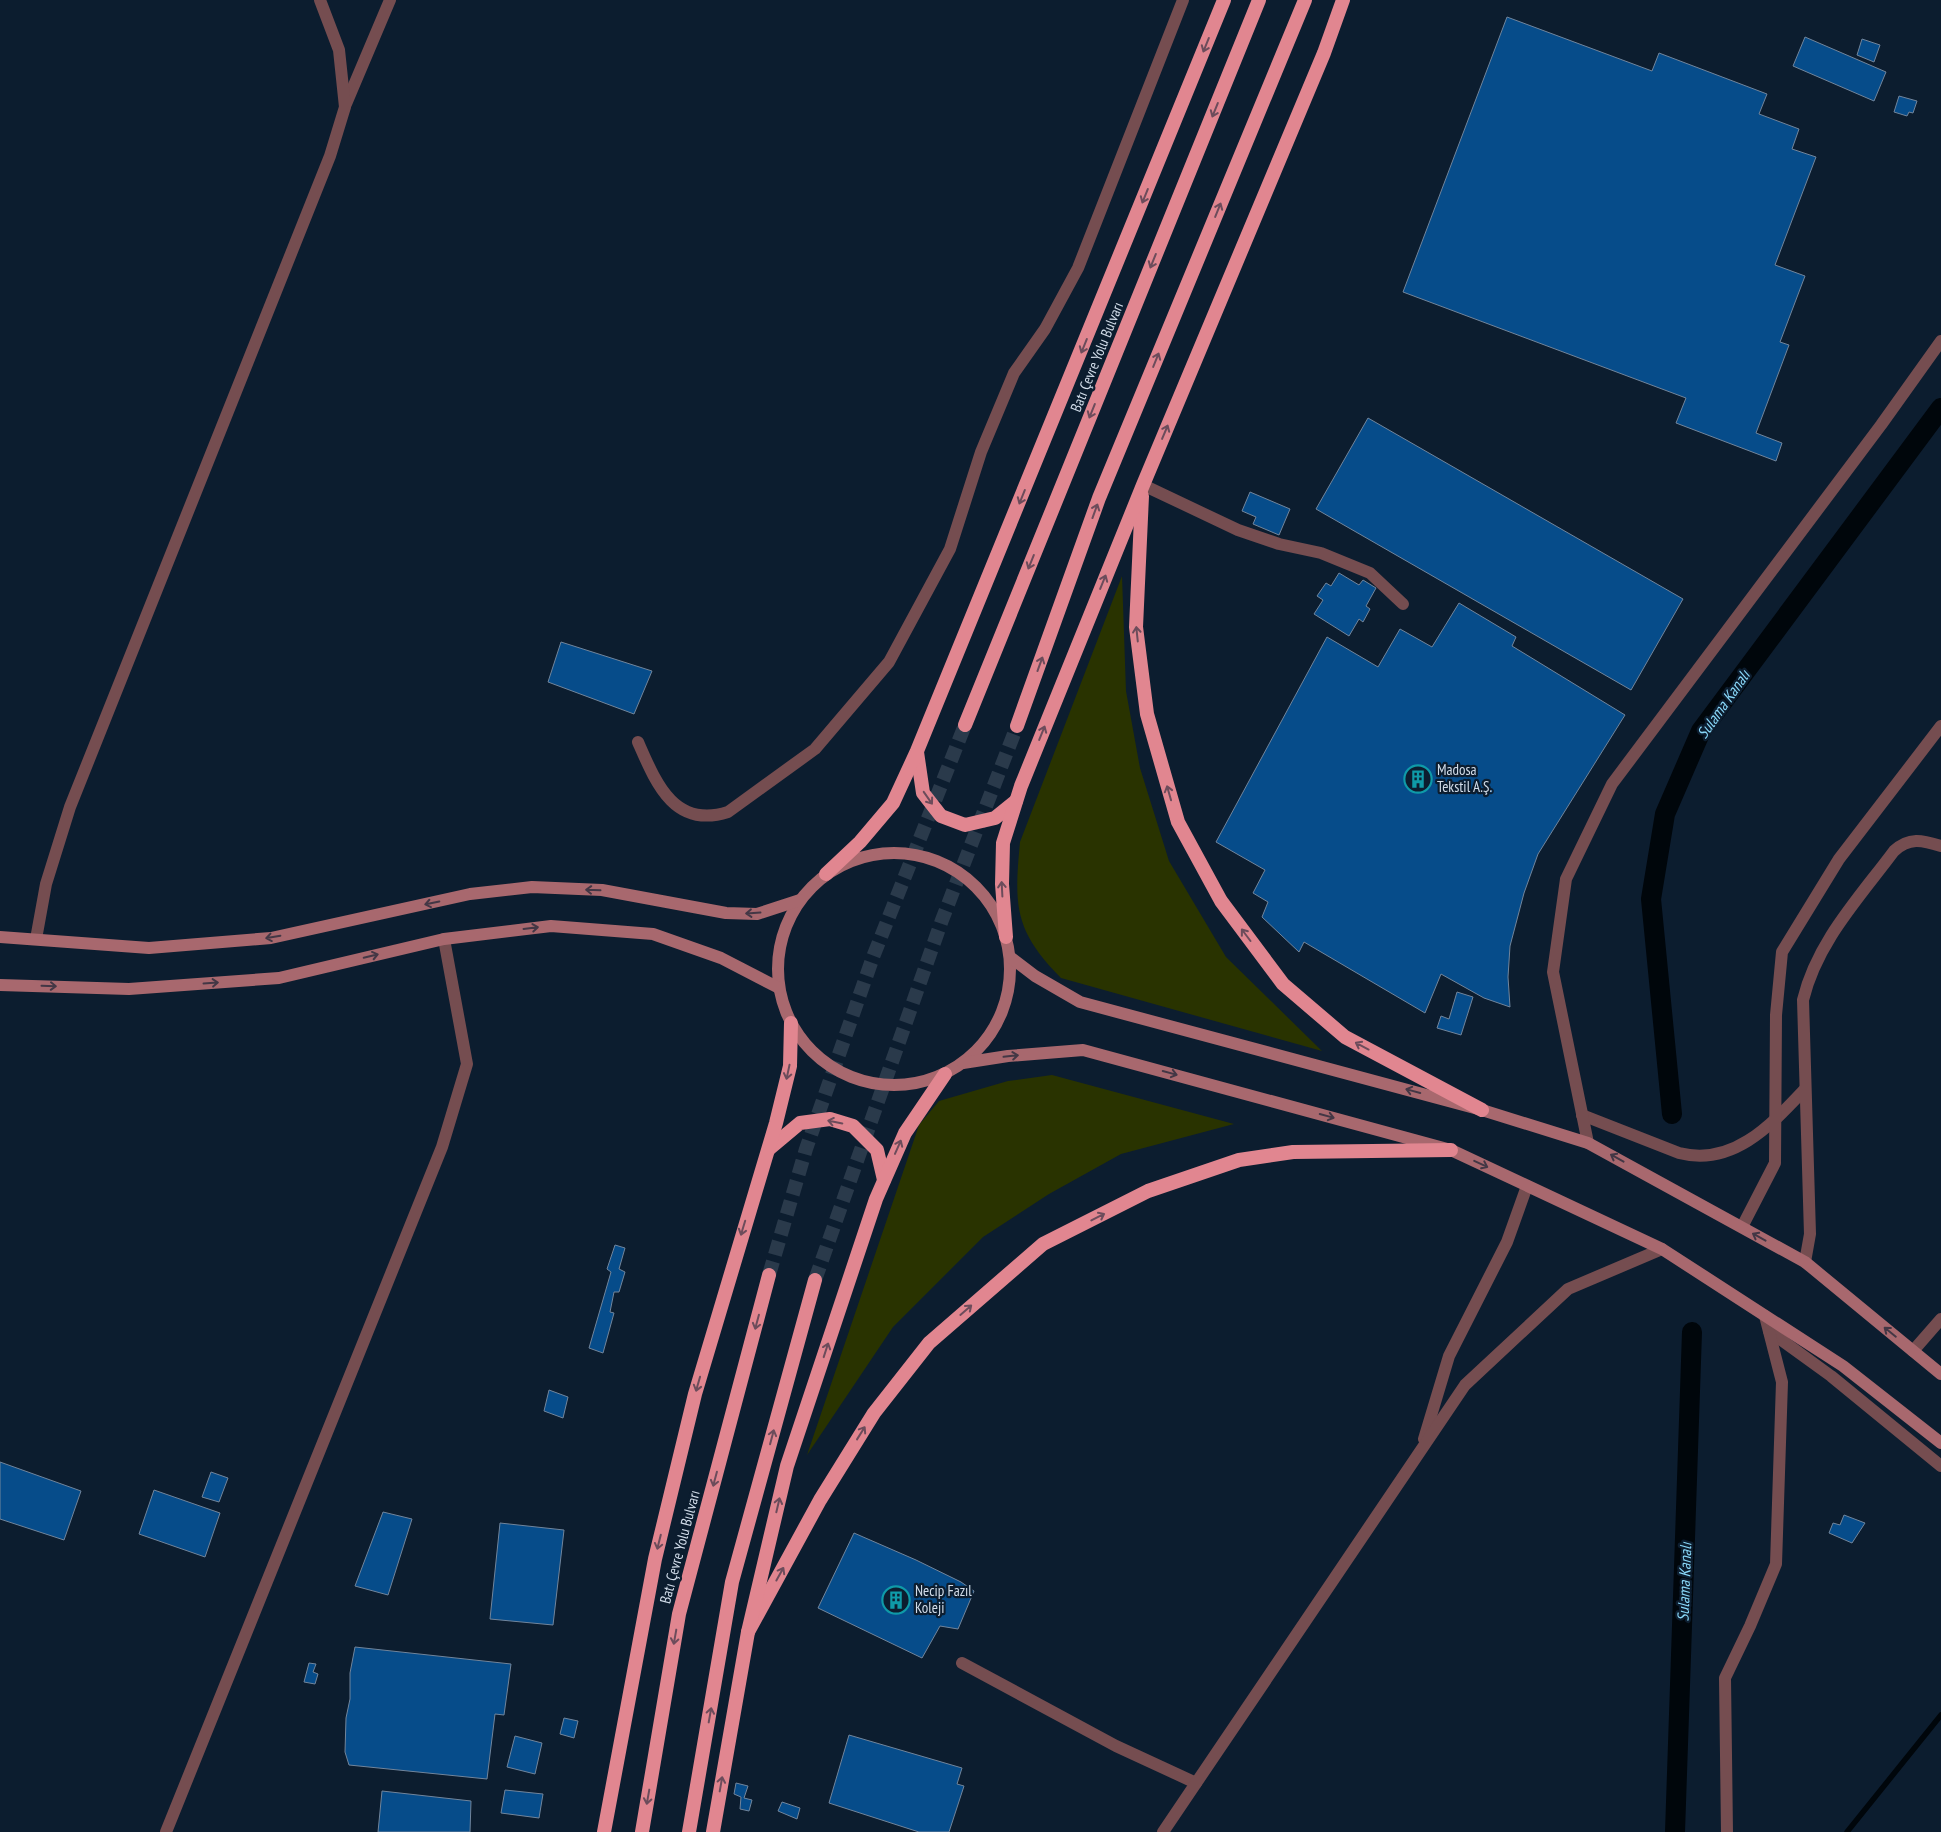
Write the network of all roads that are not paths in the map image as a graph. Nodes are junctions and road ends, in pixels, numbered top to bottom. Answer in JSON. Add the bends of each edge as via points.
{"nodes":[{"id":1,"x":320,"y":0,"type":"edge"},
{"id":2,"x":390,"y":0,"type":"edge"},
{"id":3,"x":1183,"y":0,"type":"edge"},
{"id":4,"x":1224,"y":0,"type":"edge"},
{"id":5,"x":1259,"y":0,"type":"edge"},
{"id":6,"x":1305,"y":0,"type":"edge"},
{"id":7,"x":1343,"y":0,"type":"edge"},
{"id":8,"x":345,"y":107,"type":"junction"},
{"id":9,"x":1941,"y":341,"type":"edge"},
{"id":10,"x":1143,"y":485,"type":"junction"},
{"id":11,"x":1403,"y":604,"type":"dead end"},
{"id":12,"x":965,"y":725,"type":"tunnel mouth"},
{"id":13,"x":1017,"y":726,"type":"tunnel mouth"},
{"id":14,"x":1941,"y":726,"type":"edge"},
{"id":15,"x":638,"y":742,"type":"dead end"},
{"id":16,"x":917,"y":751,"type":"junction"},
{"id":17,"x":1016,"y":801,"type":"junction"},
{"id":18,"x":1941,"y":846,"type":"edge"},
{"id":19,"x":826,"y":874,"type":"junction"},
{"id":20,"x":800,"y":900,"type":"junction"},
{"id":21,"x":1006,"y":937,"type":"junction"},
{"id":22,"x":0,"y":938,"type":"edge"},
{"id":23,"x":36,"y":938,"type":"junction"},
{"id":24,"x":444,"y":939,"type":"junction"},
{"id":25,"x":1010,"y":957,"type":"junction"},
{"id":26,"x":0,"y":984,"type":"edge"},
{"id":27,"x":779,"y":988,"type":"junction"},
{"id":28,"x":791,"y":1023,"type":"junction"},
{"id":29,"x":963,"y":1063,"type":"junction"},
{"id":30,"x":945,"y":1074,"type":"junction"},
{"id":31,"x":1805,"y":1090,"type":"junction"},
{"id":32,"x":1482,"y":1110,"type":"junction"},
{"id":33,"x":1582,"y":1114,"type":"junction"},
{"id":34,"x":1776,"y":1120,"type":"junction"},
{"id":35,"x":1588,"y":1142,"type":"junction"},
{"id":36,"x":769,"y":1149,"type":"junction"},
{"id":37,"x":1451,"y":1150,"type":"junction"},
{"id":38,"x":884,"y":1180,"type":"junction"},
{"id":39,"x":1527,"y":1186,"type":"junction"},
{"id":40,"x":1742,"y":1227,"type":"junction"},
{"id":41,"x":1662,"y":1249,"type":"junction"},
{"id":42,"x":1805,"y":1262,"type":"junction"},
{"id":43,"x":769,"y":1275,"type":"tunnel mouth"},
{"id":44,"x":816,"y":1280,"type":"tunnel mouth"},
{"id":45,"x":1765,"y":1316,"type":"junction"},
{"id":46,"x":1941,"y":1319,"type":"edge"},
{"id":47,"x":1769,"y":1331,"type":"junction"},
{"id":48,"x":1913,"y":1351,"type":"junction"},
{"id":49,"x":1941,"y":1374,"type":"edge"},
{"id":50,"x":1941,"y":1443,"type":"edge"},
{"id":51,"x":1421,"y":1451,"type":"junction"},
{"id":52,"x":1941,"y":1466,"type":"edge"},
{"id":53,"x":748,"y":1632,"type":"junction"},
{"id":54,"x":962,"y":1663,"type":"dead end"},
{"id":55,"x":1196,"y":1783,"type":"junction"},
{"id":56,"x":166,"y":1832,"type":"edge"},
{"id":57,"x":604,"y":1832,"type":"edge"},
{"id":58,"x":642,"y":1832,"type":"edge"},
{"id":59,"x":689,"y":1832,"type":"edge"},
{"id":60,"x":713,"y":1832,"type":"edge"},
{"id":61,"x":1163,"y":1832,"type":"edge"},
{"id":62,"x":1727,"y":1832,"type":"edge"}],
"edges":[{"from":1,"to":8,"type":"street","via":[[339,50]]},
{"from":2,"to":8,"type":"street"},
{"from":3,"to":15,"type":"street","via":[[1078,268],[1045,329],[1014,373],[981,452],[950,549],[889,662],[815,749],[728,812],[712,817],[682,809],[656,784]]},
{"from":4,"to":16,"type":"highway","one_way":true},
{"from":5,"to":12,"type":"highway","name":"Batı Çevre Yolu Bulvarı","one_way":true},
{"from":13,"to":6,"type":"highway","one_way":true,"via":[[1099,498]]},
{"from":10,"to":7,"type":"highway","one_way":true,"via":[[1324,53]]},
{"from":8,"to":23,"type":"street","via":[[330,156],[85,765],[46,884]]},
{"from":9,"to":33,"type":"street","via":[[1612,784],[1566,879],[1552,972]]},
{"from":10,"to":11,"type":"street","via":[[1238,530],[1321,554],[1370,574]]},
{"from":17,"to":10,"type":"highway","one_way":true},
{"from":32,"to":10,"type":"highway","one_way":true,"via":[[1345,1037],[1283,984],[1221,901],[1178,822],[1147,714],[1136,626]]},
{"from":14,"to":34,"type":"street","via":[[1839,859],[1782,952],[1776,1015]]},
{"from":16,"to":17,"type":"highway","one_way":true,"via":[[923,792],[941,816],[966,825],[995,818]]},
{"from":16,"to":19,"type":"highway","via":[[893,803],[860,842]]},
{"from":21,"to":17,"type":"highway","one_way":true,"via":[[1003,843]]},
{"from":18,"to":31,"type":"street","via":[[1916,840],[1901,845],[1823,947],[1808,978],[1803,1000]]},
{"from":19,"to":20,"type":"main road"},
{"from":19,"to":21,"type":"main road","via":[[860,858],[896,852],[932,859],[965,877],[984,897]]},
{"from":20,"to":23,"type":"main road","one_way":true,"via":[[757,914],[726,912],[602,890],[532,887],[470,894],[271,938],[149,948]]},
{"from":20,"to":27,"type":"main road","via":[[785,927],[778,957]]},
{"from":21,"to":25,"type":"main road"},
{"from":22,"to":23,"type":"main road"},
{"from":26,"to":24,"type":"main road","one_way":true,"via":[[129,989],[279,978]]},
{"from":24,"to":27,"type":"main road","one_way":true,"via":[[551,926],[653,934],[721,958]]},
{"from":24,"to":56,"type":"street","via":[[467,1064],[442,1147]]},
{"from":25,"to":29,"type":"main road","via":[[1009,987],[1000,1016],[984,1042]]},
{"from":32,"to":25,"type":"main road","one_way":true,"via":[[1080,1002]]},
{"from":27,"to":28,"type":"main road"},
{"from":28,"to":30,"type":"main road","via":[[812,1052],[841,1073],[875,1084],[911,1084]]},
{"from":28,"to":36,"type":"highway","one_way":true,"via":[[790,1066]]},
{"from":29,"to":30,"type":"main road"},
{"from":29,"to":37,"type":"main road","one_way":true,"via":[[1083,1050]]},
{"from":38,"to":30,"type":"highway","one_way":true,"via":[[905,1133]]},
{"from":31,"to":34,"type":"street"},
{"from":31,"to":42,"type":"street","via":[[1810,1234]]},
{"from":32,"to":35,"type":"main road"},
{"from":33,"to":34,"type":"street","via":[[1695,1157],[1717,1155],[1741,1147]]},
{"from":33,"to":35,"type":"street"},
{"from":34,"to":40,"type":"street","via":[[1775,1163]]},
{"from":40,"to":35,"type":"main road","one_way":true},
{"from":38,"to":36,"type":"highway","one_way":true,"via":[[877,1150],[853,1126],[830,1120],[800,1123]]},
{"from":36,"to":57,"type":"highway","one_way":true,"via":[[695,1394],[660,1540]]},
{"from":37,"to":39,"type":"main road","one_way":true},
{"from":53,"to":37,"type":"highway","one_way":true,"via":[[820,1500],[874,1413],[929,1343],[1043,1244],[1148,1191],[1239,1160],[1293,1152]]},
{"from":53,"to":38,"type":"highway","one_way":true,"via":[[788,1466]]},
{"from":39,"to":41,"type":"main road"},
{"from":39,"to":51,"type":"street","via":[[1507,1242],[1449,1356]]},
{"from":42,"to":40,"type":"main road","one_way":true},
{"from":41,"to":45,"type":"main road"},
{"from":41,"to":51,"type":"street","via":[[1568,1289],[1465,1385]]},
{"from":48,"to":42,"type":"main road","one_way":true},
{"from":43,"to":58,"type":"highway","name":"Batı Çevre Yolu Bulvarı","one_way":true,"via":[[679,1614]]},
{"from":59,"to":44,"type":"highway","one_way":true,"via":[[732,1582]]},
{"from":45,"to":47,"type":"street"},
{"from":45,"to":50,"type":"main road","via":[[1843,1366]]},
{"from":46,"to":48,"type":"street"},
{"from":47,"to":52,"type":"street"},
{"from":47,"to":62,"type":"street","via":[[1782,1382],[1776,1564],[1725,1678]]},
{"from":48,"to":49,"type":"main road"},
{"from":51,"to":55,"type":"street"},
{"from":60,"to":53,"type":"highway","one_way":true},
{"from":54,"to":55,"type":"street","via":[[1116,1746]]},
{"from":55,"to":61,"type":"street"}]}
